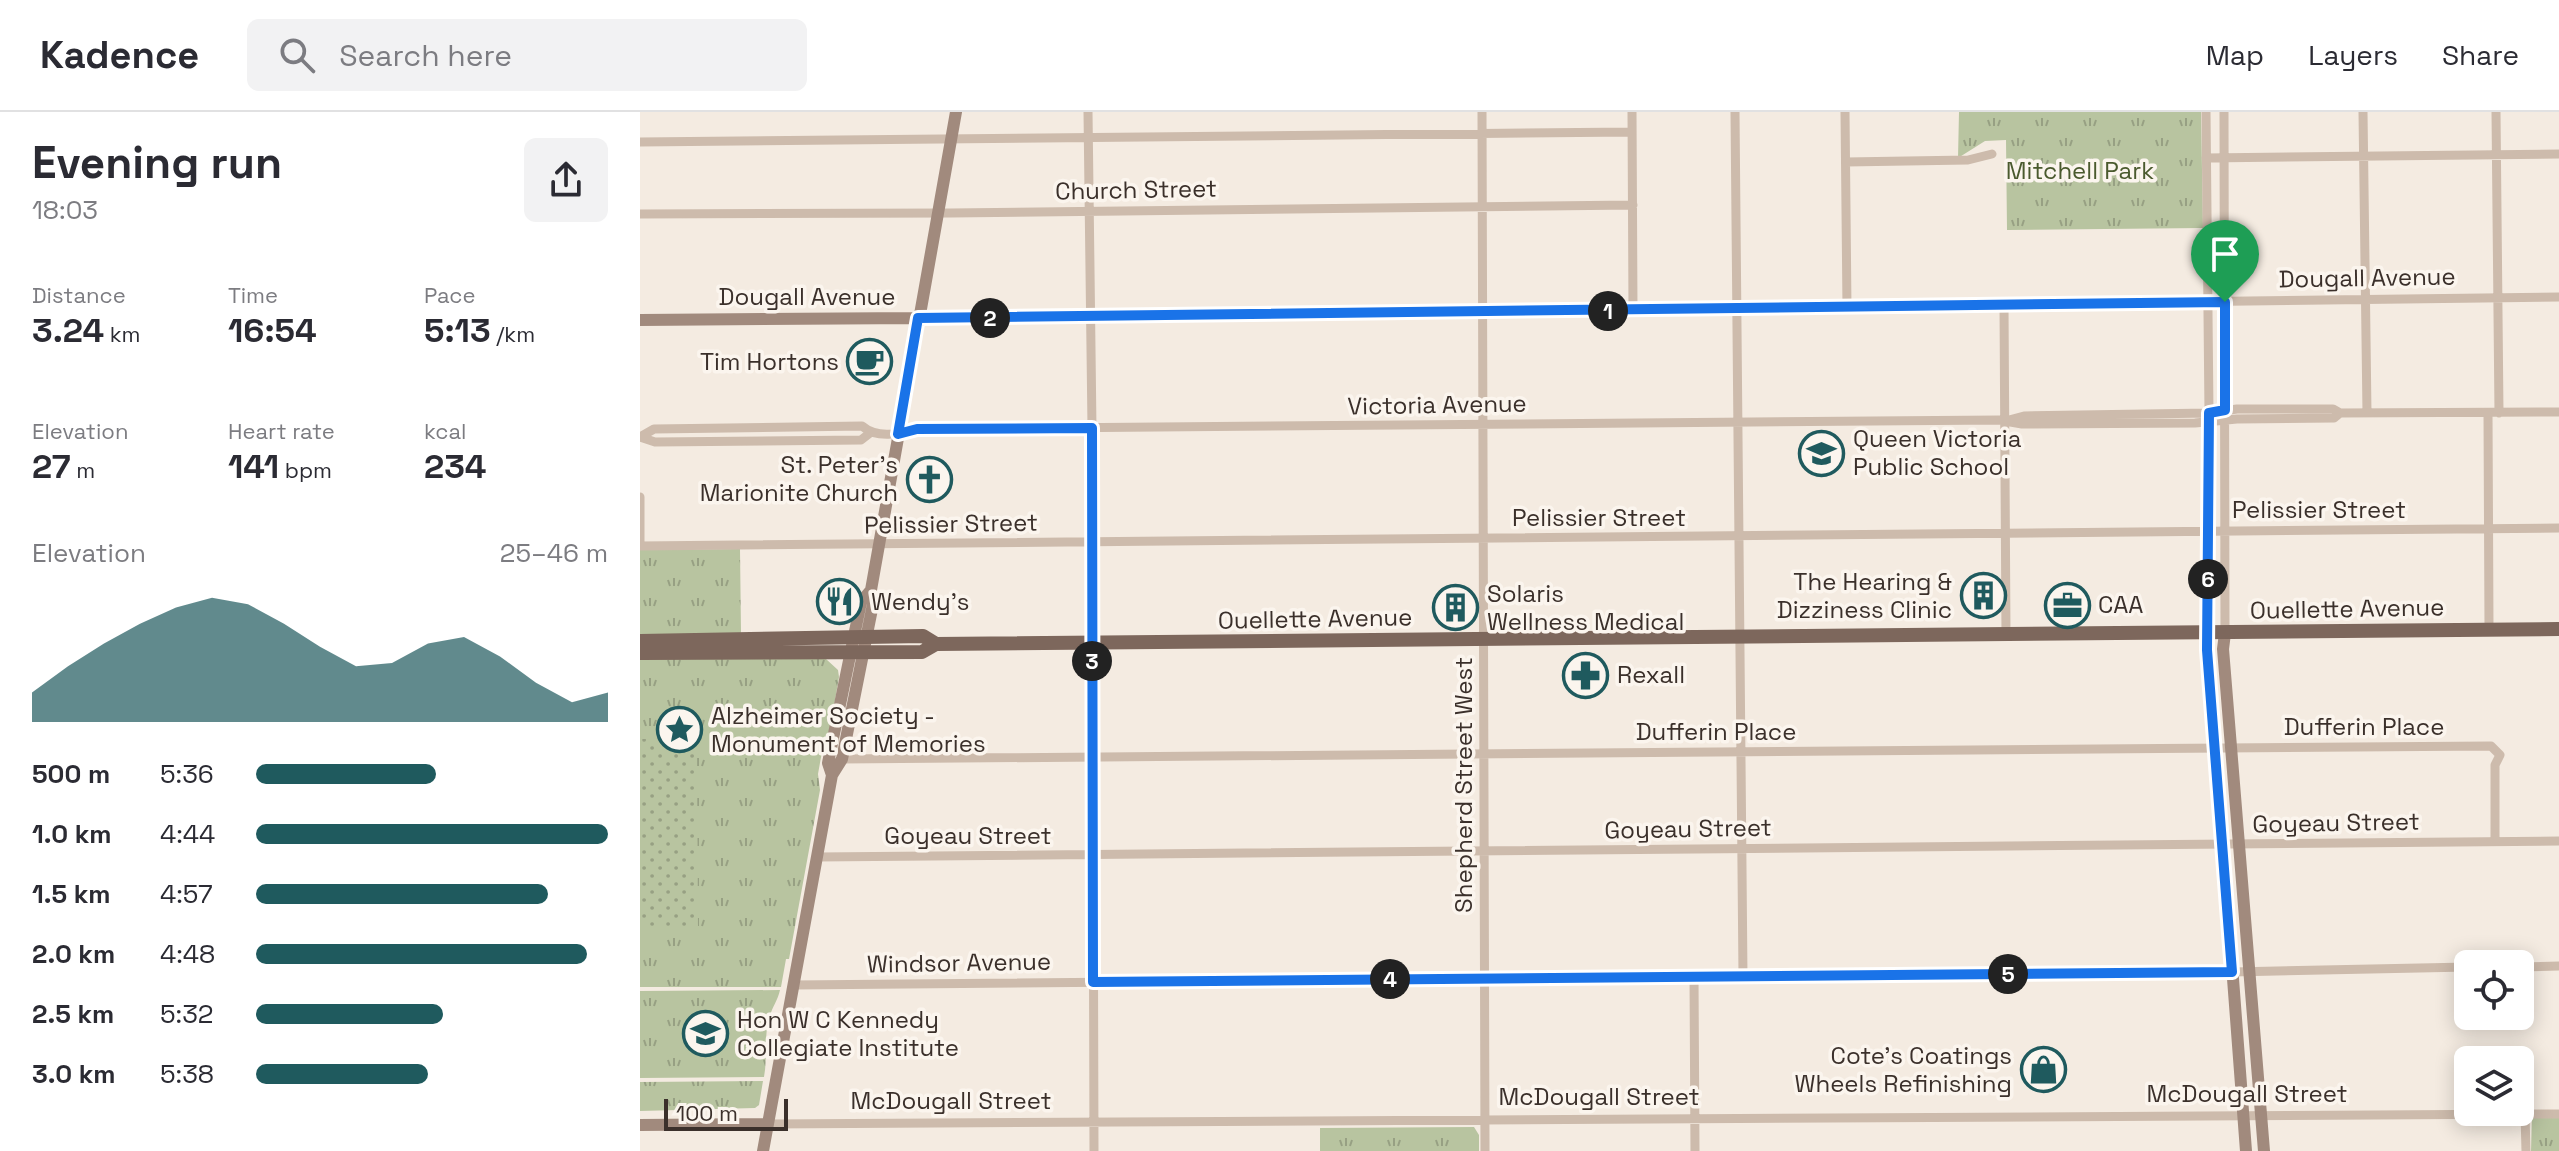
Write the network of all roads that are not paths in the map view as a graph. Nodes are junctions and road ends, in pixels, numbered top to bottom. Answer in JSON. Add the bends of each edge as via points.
{"nodes":[{"id":1,"x":956,"y":112,"type":"edge"},
{"id":2,"x":1088,"y":112,"type":"edge"},
{"id":3,"x":1482,"y":112,"type":"edge"},
{"id":4,"x":1632,"y":112,"type":"edge"},
{"id":5,"x":1735,"y":112,"type":"edge"},
{"id":6,"x":1845,"y":112,"type":"edge"},
{"id":7,"x":2206,"y":112,"type":"edge"},
{"id":8,"x":2224,"y":112,"type":"edge"},
{"id":9,"x":2363,"y":112,"type":"edge"},
{"id":10,"x":2496,"y":112,"type":"edge"},
{"id":11,"x":1632,"y":132,"type":"junction"},
{"id":12,"x":1482,"y":134,"type":"junction"},
{"id":13,"x":1088,"y":138,"type":"junction"},
{"id":14,"x":951,"y":139,"type":"junction"},
{"id":15,"x":640,"y":142,"type":"edge"},
{"id":16,"x":1992,"y":154,"type":"dead end"},
{"id":17,"x":2497,"y":154,"type":"junction"},
{"id":18,"x":2559,"y":154,"type":"edge"},
{"id":19,"x":2363,"y":156,"type":"junction"},
{"id":20,"x":2206,"y":158,"type":"junction"},
{"id":21,"x":2224,"y":158,"type":"junction"},
{"id":22,"x":1846,"y":162,"type":"junction"},
{"id":23,"x":1633,"y":205,"type":"junction"},
{"id":24,"x":1483,"y":206,"type":"junction"},
{"id":25,"x":1089,"y":211,"type":"junction"},
{"id":26,"x":937,"y":213,"type":"junction"},
{"id":27,"x":640,"y":214,"type":"edge"},
{"id":28,"x":2559,"y":297,"type":"edge"},
{"id":29,"x":2498,"y":298,"type":"junction"},
{"id":30,"x":2365,"y":300,"type":"junction"},
{"id":31,"x":2225,"y":302,"type":"junction"},
{"id":32,"x":2208,"y":303,"type":"junction"},
{"id":33,"x":2004,"y":306,"type":"junction"},
{"id":34,"x":1847,"y":308,"type":"junction"},
{"id":35,"x":1737,"y":309,"type":"junction"},
{"id":36,"x":1633,"y":311,"type":"junction"},
{"id":37,"x":1483,"y":312,"type":"junction"},
{"id":38,"x":1090,"y":317,"type":"junction"},
{"id":39,"x":918,"y":318,"type":"junction"},
{"id":40,"x":640,"y":320,"type":"edge"},
{"id":41,"x":2559,"y":412,"type":"edge"},
{"id":42,"x":2367,"y":413,"type":"junction"},
{"id":43,"x":2488,"y":413,"type":"junction"},
{"id":44,"x":2499,"y":413,"type":"junction"},
{"id":45,"x":2225,"y":415,"type":"junction"},
{"id":46,"x":2209,"y":418,"type":"junction"},
{"id":47,"x":2006,"y":421,"type":"junction"},
{"id":48,"x":1738,"y":423,"type":"junction"},
{"id":49,"x":1484,"y":426,"type":"junction"},
{"id":50,"x":1092,"y":428,"type":"junction"},
{"id":51,"x":898,"y":434,"type":"junction"},
{"id":52,"x":640,"y":437,"type":"edge"},
{"id":53,"x":640,"y":497,"type":"edge"},
{"id":54,"x":2559,"y":528,"type":"edge"},
{"id":55,"x":2488,"y":529,"type":"junction"},
{"id":56,"x":2209,"y":531,"type":"junction"},
{"id":57,"x":2225,"y":531,"type":"junction"},
{"id":58,"x":2006,"y":534,"type":"junction"},
{"id":59,"x":1739,"y":536,"type":"junction"},
{"id":60,"x":1484,"y":539,"type":"junction"},
{"id":61,"x":1092,"y":542,"type":"junction"},
{"id":62,"x":878,"y":544,"type":"junction"},
{"id":63,"x":640,"y":546,"type":"edge"},
{"id":64,"x":2489,"y":629,"type":"junction"},
{"id":65,"x":2559,"y":629,"type":"edge"},
{"id":66,"x":2225,"y":633,"type":"junction"},
{"id":67,"x":2207,"y":634,"type":"junction"},
{"id":68,"x":861,"y":635,"type":"junction"},
{"id":69,"x":2006,"y":635,"type":"junction"},
{"id":70,"x":1741,"y":637,"type":"junction"},
{"id":71,"x":1484,"y":639,"type":"junction"},
{"id":72,"x":640,"y":641,"type":"edge"},
{"id":73,"x":1092,"y":642,"type":"junction"},
{"id":74,"x":936,"y":644,"type":"junction"},
{"id":75,"x":858,"y":651,"type":"junction"},
{"id":76,"x":640,"y":653,"type":"edge"},
{"id":77,"x":2215,"y":748,"type":"junction"},
{"id":78,"x":2231,"y":748,"type":"junction"},
{"id":79,"x":1741,"y":752,"type":"junction"},
{"id":80,"x":1484,"y":754,"type":"junction"},
{"id":81,"x":1092,"y":757,"type":"junction"},
{"id":82,"x":842,"y":759,"type":"junction"},
{"id":83,"x":832,"y":775,"type":"junction"},
{"id":84,"x":2495,"y":841,"type":"junction"},
{"id":85,"x":2559,"y":841,"type":"edge"},
{"id":86,"x":2223,"y":844,"type":"junction"},
{"id":87,"x":2239,"y":844,"type":"junction"},
{"id":88,"x":1742,"y":848,"type":"junction"},
{"id":89,"x":1484,"y":851,"type":"junction"},
{"id":90,"x":1092,"y":855,"type":"junction"},
{"id":91,"x":817,"y":857,"type":"junction"},
{"id":92,"x":2559,"y":966,"type":"edge"},
{"id":93,"x":2454,"y":967,"type":"edge"},
{"id":94,"x":2534,"y":967,"type":"edge"},
{"id":95,"x":2249,"y":970,"type":"junction"},
{"id":96,"x":2232,"y":972,"type":"junction"},
{"id":97,"x":1694,"y":976,"type":"junction"},
{"id":98,"x":1743,"y":976,"type":"junction"},
{"id":99,"x":1484,"y":978,"type":"junction"},
{"id":100,"x":1093,"y":982,"type":"junction"},
{"id":101,"x":794,"y":985,"type":"junction"},
{"id":102,"x":2534,"y":1114,"type":"edge"},
{"id":103,"x":2559,"y":1114,"type":"edge"},
{"id":104,"x":2454,"y":1115,"type":"edge"},
{"id":105,"x":2243,"y":1116,"type":"junction"},
{"id":106,"x":2261,"y":1116,"type":"junction"},
{"id":107,"x":1695,"y":1118,"type":"junction"},
{"id":108,"x":1485,"y":1120,"type":"junction"},
{"id":109,"x":1093,"y":1123,"type":"junction"},
{"id":110,"x":768,"y":1124,"type":"junction"},
{"id":111,"x":640,"y":1125,"type":"edge"},
{"id":112,"x":2525,"y":1126,"type":"edge"},
{"id":113,"x":763,"y":1151,"type":"edge"},
{"id":114,"x":1094,"y":1151,"type":"edge"},
{"id":115,"x":1485,"y":1151,"type":"edge"},
{"id":116,"x":1695,"y":1151,"type":"edge"},
{"id":117,"x":2246,"y":1151,"type":"edge"},
{"id":118,"x":2264,"y":1151,"type":"edge"},
{"id":119,"x":2526,"y":1151,"type":"edge"}],
"edges":[{"from":1,"to":14,"type":"street"},
{"from":2,"to":13,"type":"street"},
{"from":3,"to":12,"type":"street","name":"Shepherd Street West"},
{"from":4,"to":11,"type":"street"},
{"from":5,"to":35,"type":"street"},
{"from":6,"to":22,"type":"street"},
{"from":7,"to":20,"type":"street"},
{"from":8,"to":21,"type":"street"},
{"from":9,"to":19,"type":"street"},
{"from":10,"to":17,"type":"street"},
{"from":11,"to":12,"type":"street"},
{"from":11,"to":23,"type":"street"},
{"from":12,"to":13,"type":"street"},
{"from":12,"to":24,"type":"street","name":"Shepherd Street West"},
{"from":13,"to":14,"type":"street"},
{"from":13,"to":25,"type":"street"},
{"from":14,"to":15,"type":"street"},
{"from":14,"to":26,"type":"street"},
{"from":16,"to":22,"type":"street","via":[[1968,160]]},
{"from":17,"to":18,"type":"street"},
{"from":17,"to":19,"type":"street"},
{"from":17,"to":29,"type":"street"},
{"from":19,"to":21,"type":"street"},
{"from":19,"to":30,"type":"street"},
{"from":20,"to":21,"type":"street"},
{"from":20,"to":32,"type":"street"},
{"from":21,"to":31,"type":"street"},
{"from":22,"to":34,"type":"street"},
{"from":23,"to":24,"type":"street","name":"Church Street"},
{"from":23,"to":36,"type":"street"},
{"from":24,"to":25,"type":"street","name":"Church Street"},
{"from":24,"to":37,"type":"street","name":"Shepherd Street West"},
{"from":25,"to":26,"type":"street","name":"Church Street"},
{"from":25,"to":38,"type":"street"},
{"from":26,"to":27,"type":"street","name":"Church Street"},
{"from":26,"to":39,"type":"street"},
{"from":28,"to":29,"type":"street","name":"Dougall Avenue"},
{"from":29,"to":30,"type":"street","name":"Dougall Avenue"},
{"from":29,"to":44,"type":"street"},
{"from":30,"to":31,"type":"street","name":"Dougall Avenue"},
{"from":30,"to":42,"type":"street"},
{"from":31,"to":32,"type":"street","name":"Dougall Avenue"},
{"from":31,"to":45,"type":"street"},
{"from":32,"to":33,"type":"street","name":"Dougall Avenue"},
{"from":32,"to":46,"type":"street"},
{"from":33,"to":34,"type":"street","name":"Dougall Avenue"},
{"from":33,"to":47,"type":"street"},
{"from":34,"to":35,"type":"street","name":"Dougall Avenue"},
{"from":35,"to":36,"type":"street","name":"Dougall Avenue"},
{"from":35,"to":48,"type":"street"},
{"from":36,"to":37,"type":"street","name":"Dougall Avenue"},
{"from":37,"to":38,"type":"street","name":"Dougall Avenue"},
{"from":37,"to":49,"type":"street","name":"Shepherd Street West"},
{"from":38,"to":39,"type":"street","name":"Dougall Avenue"},
{"from":38,"to":50,"type":"street"},
{"from":39,"to":40,"type":"street","name":"Dougall Avenue"},
{"from":39,"to":51,"type":"street"},
{"from":41,"to":44,"type":"street","name":"Victoria Avenue"},
{"from":42,"to":43,"type":"street","name":"Victoria Avenue"},
{"from":42,"to":45,"type":"street","name":"Victoria Avenue","via":[[2333,409]]},
{"from":43,"to":44,"type":"street","name":"Victoria Avenue"},
{"from":43,"to":55,"type":"street"},
{"from":45,"to":46,"type":"street","name":"Victoria Avenue"},
{"from":45,"to":57,"type":"street"},
{"from":46,"to":47,"type":"street","name":"Victoria Avenue","via":[[2024,416]]},
{"from":46,"to":56,"type":"street"},
{"from":47,"to":48,"type":"street","name":"Victoria Avenue"},
{"from":47,"to":58,"type":"street"},
{"from":48,"to":49,"type":"street","name":"Victoria Avenue"},
{"from":48,"to":59,"type":"street"},
{"from":49,"to":50,"type":"street","name":"Victoria Avenue"},
{"from":49,"to":60,"type":"street","name":"Shepherd Street West"},
{"from":50,"to":51,"type":"street","name":"Victoria Avenue","via":[[917,429]]},
{"from":50,"to":61,"type":"street"},
{"from":51,"to":52,"type":"street","name":"Victoria Avenue","via":[[870,433],[862,426],[654,429]]},
{"from":51,"to":62,"type":"street"},
{"from":53,"to":63,"type":"street"},
{"from":54,"to":55,"type":"street","name":"Pelissier Street"},
{"from":55,"to":57,"type":"street","name":"Pelissier Street"},
{"from":55,"to":64,"type":"street"},
{"from":56,"to":57,"type":"street","name":"Pelissier Street"},
{"from":56,"to":58,"type":"street","name":"Pelissier Street"},
{"from":56,"to":67,"type":"street"},
{"from":57,"to":66,"type":"street"},
{"from":58,"to":59,"type":"street","name":"Pelissier Street"},
{"from":58,"to":69,"type":"street"},
{"from":59,"to":60,"type":"street","name":"Pelissier Street"},
{"from":59,"to":70,"type":"street"},
{"from":60,"to":61,"type":"street","name":"Pelissier Street"},
{"from":60,"to":71,"type":"street","name":"Shepherd Street West"},
{"from":61,"to":62,"type":"street","name":"Pelissier Street"},
{"from":61,"to":73,"type":"street"},
{"from":62,"to":63,"type":"street","name":"Pelissier Street"},
{"from":62,"to":68,"type":"street","via":[[873,604]]},
{"from":64,"to":65,"type":"main road","name":"Ouellette Avenue"},
{"from":64,"to":66,"type":"main road","name":"Ouellette Avenue"},
{"from":66,"to":67,"type":"main road","name":"Ouellette Avenue"},
{"from":66,"to":78,"type":"street"},
{"from":67,"to":69,"type":"main road","name":"Ouellette Avenue"},
{"from":67,"to":77,"type":"street"},
{"from":68,"to":72,"type":"main road","name":"Ouellette Avenue"},
{"from":68,"to":74,"type":"main road","name":"Ouellette Avenue","via":[[923,636]]},
{"from":68,"to":75,"type":"street"},
{"from":69,"to":70,"type":"main road","name":"Ouellette Avenue"},
{"from":70,"to":71,"type":"main road","name":"Ouellette Avenue"},
{"from":70,"to":79,"type":"street"},
{"from":71,"to":73,"type":"main road","name":"Ouellette Avenue"},
{"from":71,"to":80,"type":"street","name":"Shepherd Street West"},
{"from":73,"to":74,"type":"main road","name":"Ouellette Avenue"},
{"from":73,"to":81,"type":"street"},
{"from":74,"to":75,"type":"main road","name":"Ouellette Avenue","via":[[922,652]]},
{"from":75,"to":76,"type":"main road","name":"Ouellette Avenue"},
{"from":75,"to":82,"type":"street"},
{"from":75,"to":83,"type":"street","via":[[828,763]]},
{"from":77,"to":78,"type":"street","name":"Dufferin Place"},
{"from":77,"to":79,"type":"street","name":"Dufferin Place"},
{"from":77,"to":86,"type":"street"},
{"from":78,"to":84,"type":"street","name":"Dufferin Place","via":[[2491,746],[2500,755],[2495,765]]},
{"from":78,"to":87,"type":"street"},
{"from":79,"to":80,"type":"street","name":"Dufferin Place"},
{"from":79,"to":88,"type":"street"},
{"from":80,"to":81,"type":"street","name":"Dufferin Place"},
{"from":80,"to":89,"type":"street","name":"Shepherd Street West"},
{"from":81,"to":82,"type":"street","name":"Dufferin Place"},
{"from":81,"to":90,"type":"street"},
{"from":82,"to":83,"type":"street"},
{"from":83,"to":91,"type":"street"},
{"from":84,"to":85,"type":"street","name":"Goyeau Street"},
{"from":84,"to":87,"type":"street","name":"Goyeau Street"},
{"from":86,"to":87,"type":"street","name":"Goyeau Street"},
{"from":86,"to":88,"type":"street","name":"Goyeau Street"},
{"from":86,"to":96,"type":"street"},
{"from":87,"to":95,"type":"street"},
{"from":88,"to":89,"type":"street","name":"Goyeau Street"},
{"from":88,"to":98,"type":"street"},
{"from":89,"to":90,"type":"street","name":"Goyeau Street"},
{"from":89,"to":99,"type":"street","name":"Shepherd Street West"},
{"from":90,"to":91,"type":"street","name":"Goyeau Street"},
{"from":90,"to":100,"type":"street"},
{"from":91,"to":101,"type":"street"},
{"from":92,"to":94,"type":"street"},
{"from":93,"to":95,"type":"street","name":"Windsor Avenue"},
{"from":95,"to":96,"type":"street","name":"Windsor Avenue"},
{"from":95,"to":106,"type":"street"},
{"from":96,"to":98,"type":"street","name":"Windsor Avenue"},
{"from":96,"to":105,"type":"street"},
{"from":97,"to":98,"type":"street","name":"Windsor Avenue"},
{"from":97,"to":99,"type":"street","name":"Windsor Avenue"},
{"from":97,"to":107,"type":"street"},
{"from":99,"to":100,"type":"street","name":"Windsor Avenue"},
{"from":99,"to":108,"type":"street","name":"Shepherd Street West"},
{"from":100,"to":101,"type":"street","name":"Windsor Avenue"},
{"from":100,"to":109,"type":"street"},
{"from":101,"to":110,"type":"street"},
{"from":102,"to":103,"type":"street","name":"McDougall Street"},
{"from":104,"to":106,"type":"street","name":"McDougall Street"},
{"from":105,"to":106,"type":"street","name":"McDougall Street"},
{"from":105,"to":107,"type":"street","name":"McDougall Street"},
{"from":105,"to":117,"type":"street"},
{"from":106,"to":118,"type":"street"},
{"from":107,"to":108,"type":"street","name":"McDougall Street"},
{"from":107,"to":116,"type":"street"},
{"from":108,"to":109,"type":"street","name":"McDougall Street"},
{"from":108,"to":115,"type":"street","name":"Shepherd Street West"},
{"from":109,"to":110,"type":"street","name":"McDougall Street"},
{"from":109,"to":114,"type":"street"},
{"from":110,"to":111,"type":"street","name":"McDougall Street"},
{"from":110,"to":113,"type":"street"},
{"from":112,"to":119,"type":"street"}]}
